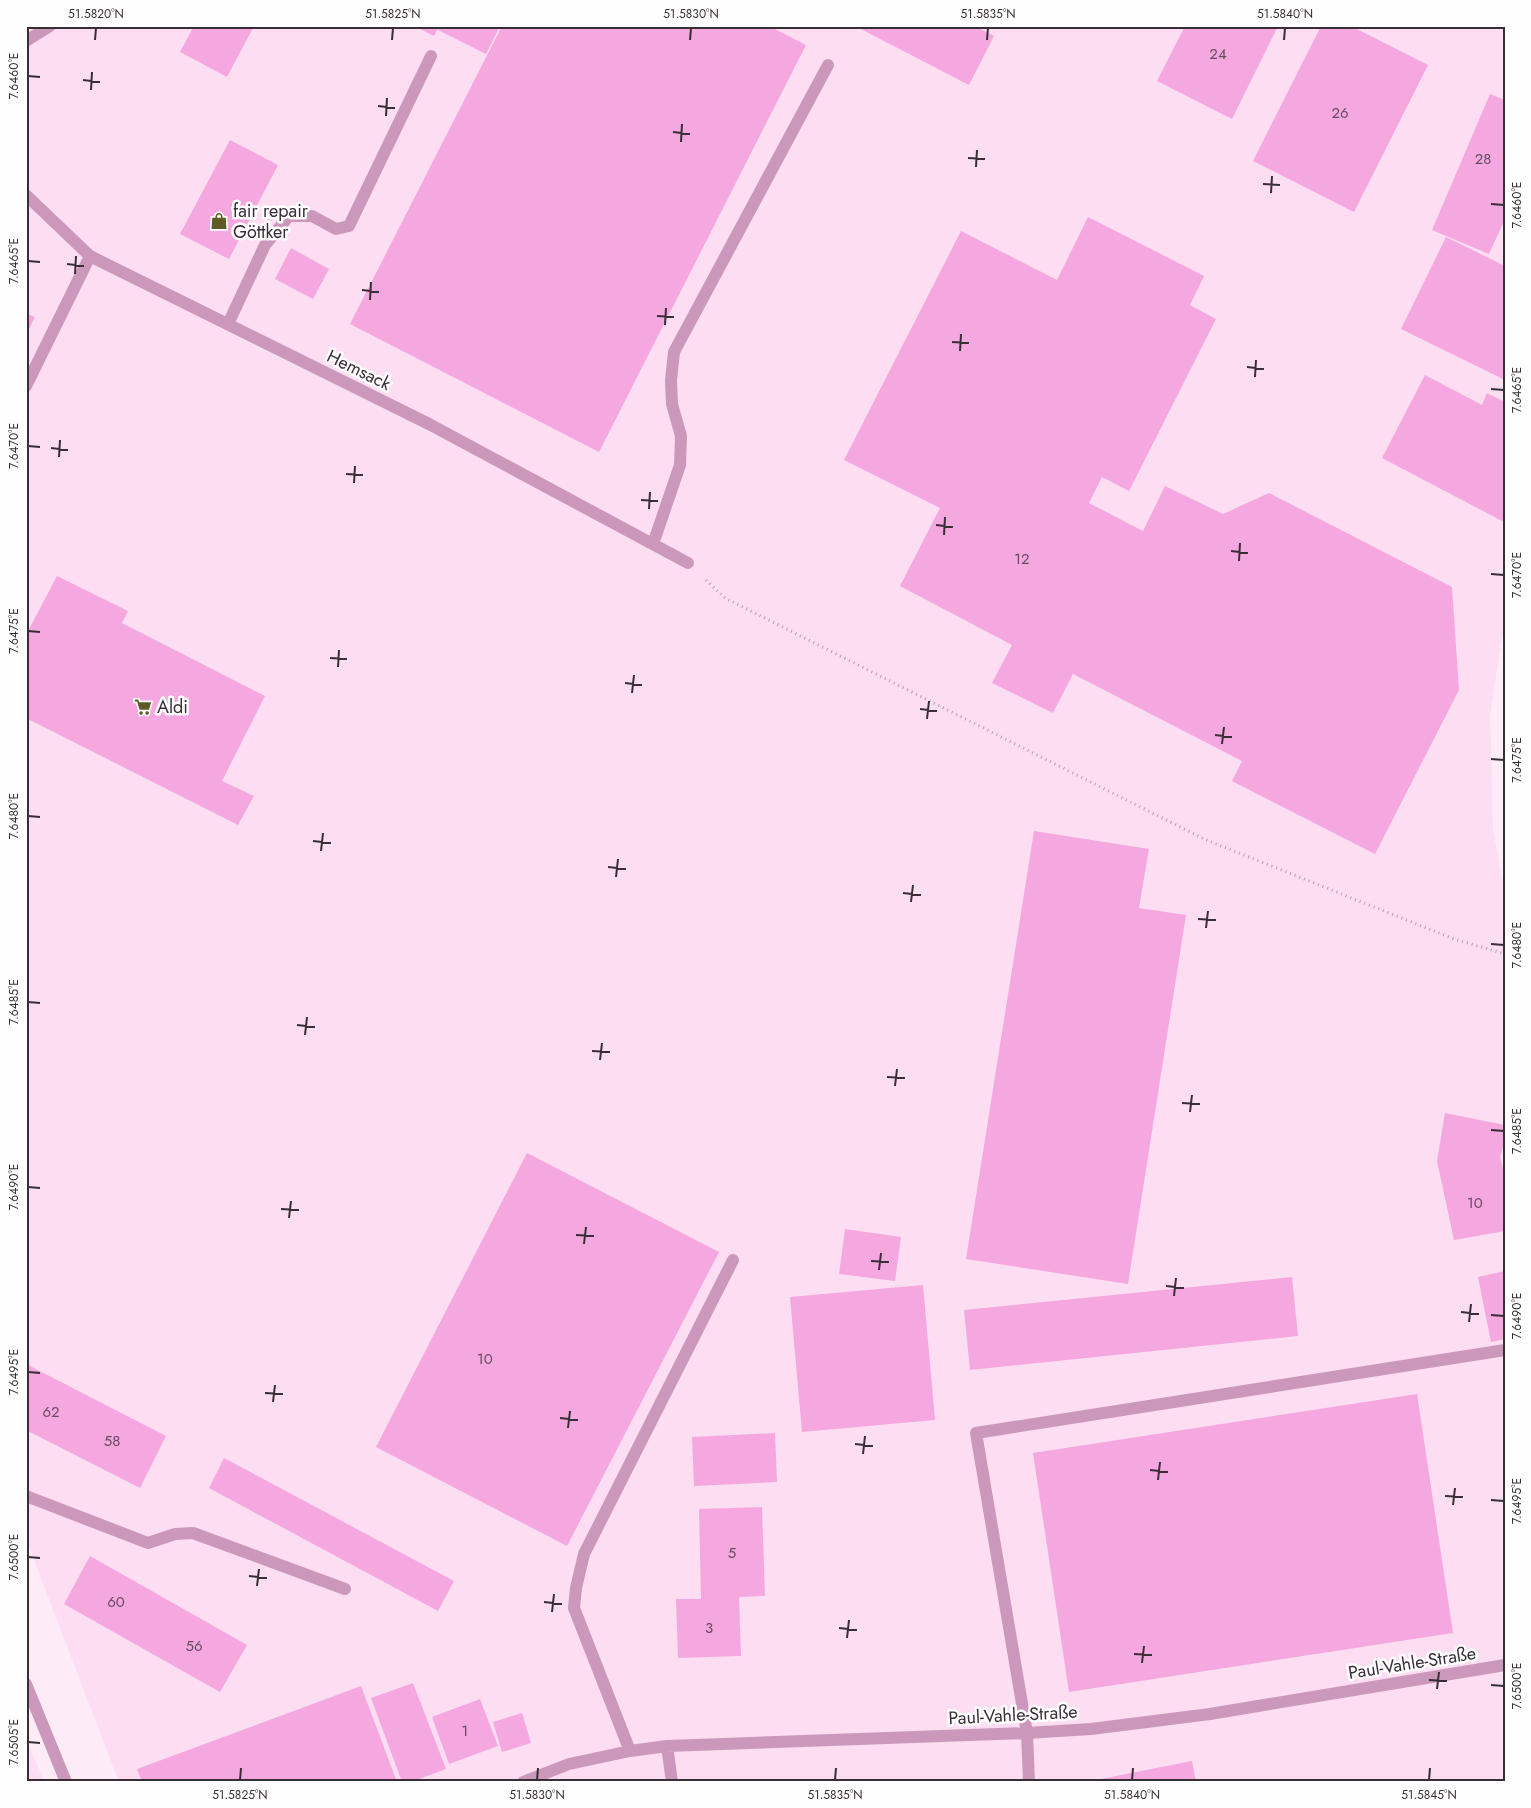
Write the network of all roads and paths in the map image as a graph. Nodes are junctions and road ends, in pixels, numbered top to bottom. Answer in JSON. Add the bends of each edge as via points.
{"nodes":[{"id":1,"x":50,"y":26,"type":"edge"},
{"id":2,"x":26,"y":41,"type":"edge"},
{"id":3,"x":431,"y":56,"type":"dead end"},
{"id":4,"x":828,"y":65,"type":"dead end"},
{"id":5,"x":26,"y":195,"type":"edge"},
{"id":6,"x":90,"y":256,"type":"junction"},
{"id":7,"x":228,"y":324,"type":"junction"},
{"id":8,"x":26,"y":386,"type":"edge"},
{"id":9,"x":653,"y":544,"type":"junction"},
{"id":10,"x":688,"y":563,"type":"joint"},
{"id":11,"x":1505,"y":954,"type":"edge"},
{"id":12,"x":733,"y":1260,"type":"dead end"},
{"id":13,"x":1505,"y":1350,"type":"edge"},
{"id":14,"x":26,"y":1496,"type":"edge"},
{"id":15,"x":345,"y":1589,"type":"dead end"},
{"id":16,"x":1505,"y":1665,"type":"edge"},
{"id":17,"x":26,"y":1684,"type":"edge"},
{"id":18,"x":1027,"y":1733,"type":"junction"},
{"id":19,"x":667,"y":1746,"type":"junction"},
{"id":20,"x":630,"y":1751,"type":"junction"},
{"id":21,"x":66,"y":1782,"type":"edge"},
{"id":22,"x":523,"y":1782,"type":"edge"},
{"id":23,"x":672,"y":1782,"type":"edge"},
{"id":24,"x":1029,"y":1782,"type":"edge"}],
"edges":[{"from":1,"to":2,"type":"street"},
{"from":3,"to":7,"type":"street","via":[[349,226],[336,228],[312,216],[289,216],[265,245]]},
{"from":4,"to":9,"type":"street","via":[[674,352],[670,380],[672,404],[681,436],[680,465]]},
{"from":5,"to":6,"type":"street","name":"Hemsack"},
{"from":6,"to":7,"type":"street","name":"Hemsack"},
{"from":6,"to":8,"type":"street"},
{"from":7,"to":9,"type":"street","name":"Hemsack","via":[[430,424]]},
{"from":9,"to":10,"type":"street","name":"Hemsack"},
{"from":10,"to":11,"type":"path","via":[[725,598],[1204,839],[1454,939]]},
{"from":12,"to":20,"type":"street","via":[[584,1554],[576,1588],[574,1608]]},
{"from":13,"to":18,"type":"street","via":[[976,1433]]},
{"from":14,"to":15,"type":"street","via":[[148,1543],[175,1534],[193,1533]]},
{"from":16,"to":18,"type":"street","name":"Paul-Vahle-Straße","via":[[1210,1714],[1091,1729]]},
{"from":17,"to":21,"type":"street"},
{"from":18,"to":19,"type":"street","name":"Paul-Vahle-Straße"},
{"from":18,"to":24,"type":"street"},
{"from":19,"to":20,"type":"street","name":"Paul-Vahle-Straße"},
{"from":19,"to":23,"type":"street"},
{"from":20,"to":22,"type":"street","name":"Paul-Vahle-Straße","via":[[568,1764]]}]}
